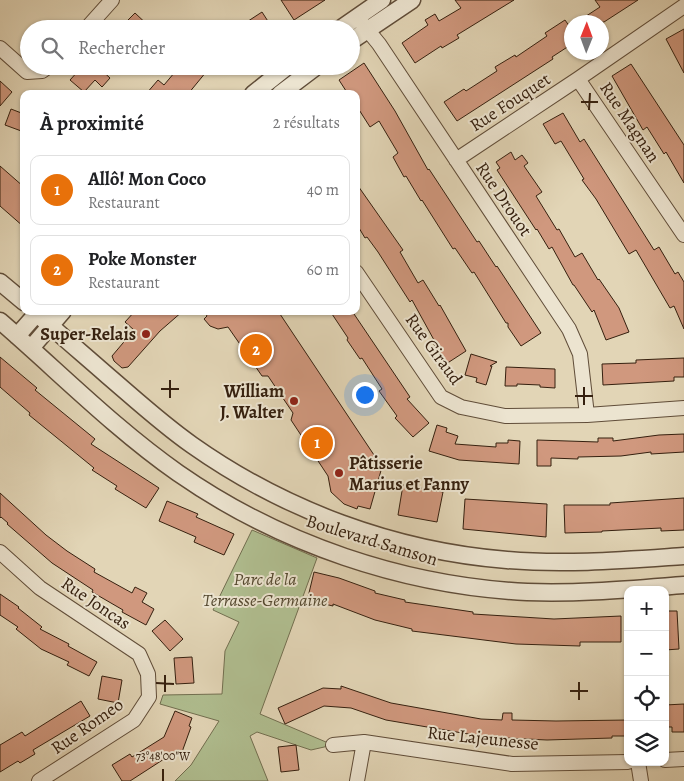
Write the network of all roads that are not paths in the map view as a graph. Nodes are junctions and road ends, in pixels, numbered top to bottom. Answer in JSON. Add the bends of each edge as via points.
{"nodes":[{"id":1,"x":112,"y":0,"type":"edge"},
{"id":2,"x":382,"y":0,"type":"edge"},
{"id":3,"x":412,"y":0,"type":"edge"},
{"id":4,"x":684,"y":6,"type":"edge"},
{"id":5,"x":357,"y":17,"type":"junction"},
{"id":6,"x":94,"y":20,"type":"edge"},
{"id":7,"x":353,"y":20,"type":"edge"},
{"id":8,"x":359,"y":20,"type":"edge"},
{"id":9,"x":360,"y":21,"type":"edge"},
{"id":10,"x":367,"y":30,"type":"junction"},
{"id":11,"x":360,"y":35,"type":"edge"},
{"id":12,"x":0,"y":48,"type":"edge"},
{"id":13,"x":20,"y":66,"type":"edge"},
{"id":14,"x":277,"y":75,"type":"edge"},
{"id":15,"x":304,"y":75,"type":"edge"},
{"id":16,"x":578,"y":79,"type":"junction"},
{"id":17,"x":258,"y":90,"type":"edge"},
{"id":18,"x":285,"y":90,"type":"edge"},
{"id":19,"x":456,"y":160,"type":"junction"},
{"id":20,"x":684,"y":235,"type":"edge"},
{"id":21,"x":360,"y":278,"type":"edge"},
{"id":22,"x":0,"y":282,"type":"edge"},
{"id":23,"x":20,"y":299,"type":"edge"},
{"id":24,"x":34,"y":315,"type":"edge"},
{"id":25,"x":40,"y":315,"type":"edge"},
{"id":26,"x":60,"y":315,"type":"edge"},
{"id":27,"x":0,"y":321,"type":"edge"},
{"id":28,"x":50,"y":326,"type":"junction"},
{"id":29,"x":17,"y":336,"type":"junction"},
{"id":30,"x":31,"y":348,"type":"junction"},
{"id":31,"x":684,"y":408,"type":"edge"},
{"id":32,"x":587,"y":415,"type":"junction"},
{"id":33,"x":0,"y":552,"type":"edge"},
{"id":34,"x":684,"y":556,"type":"edge"},
{"id":35,"x":684,"y":585,"type":"edge"},
{"id":36,"x":149,"y":697,"type":"joint"},
{"id":37,"x":364,"y":742,"type":"junction"},
{"id":38,"x":333,"y":745,"type":"dead end"},
{"id":39,"x":684,"y":759,"type":"edge"},
{"id":40,"x":669,"y":760,"type":"edge"},
{"id":41,"x":624,"y":762,"type":"edge"},
{"id":42,"x":639,"y":766,"type":"edge"},
{"id":43,"x":39,"y":781,"type":"edge"},
{"id":44,"x":357,"y":781,"type":"edge"},
{"id":45,"x":642,"y":781,"type":"edge"}],
"edges":[{"from":1,"to":6,"type":"street"},
{"from":2,"to":5,"type":"street"},
{"from":3,"to":10,"type":"street"},
{"from":4,"to":16,"type":"street","name":"Rue Fouquet"},
{"from":5,"to":7,"type":"street"},
{"from":5,"to":8,"type":"street","name":"Rue Drouot"},
{"from":9,"to":10,"type":"street","name":"Rue Drouot"},
{"from":10,"to":11,"type":"street"},
{"from":10,"to":19,"type":"street","name":"Rue Drouot"},
{"from":12,"to":13,"type":"street"},
{"from":14,"to":17,"type":"street"},
{"from":15,"to":18,"type":"street"},
{"from":16,"to":19,"type":"street","name":"Rue Fouquet"},
{"from":16,"to":20,"type":"street","name":"Rue Magnan"},
{"from":19,"to":32,"type":"street","name":"Rue Drouot","via":[[569,328],[580,354]]},
{"from":21,"to":32,"type":"street","name":"Rue Giraud","via":[[441,397],[462,407],[505,416]]},
{"from":22,"to":23,"type":"street"},
{"from":24,"to":29,"type":"street"},
{"from":25,"to":28,"type":"street","name":"Boulevard Samson"},
{"from":26,"to":28,"type":"street"},
{"from":27,"to":29,"type":"street","name":"Boulevard Samson"},
{"from":28,"to":30,"type":"street"},
{"from":28,"to":34,"type":"street","name":"Boulevard Samson","via":[[157,418],[206,455],[264,489],[343,524],[424,548],[493,559],[576,562]]},
{"from":29,"to":30,"type":"street","name":"Boulevard Samson"},
{"from":30,"to":35,"type":"street","name":"Boulevard Samson","via":[[130,436],[190,480],[271,527],[341,555],[419,577],[496,590],[570,592]]},
{"from":31,"to":32,"type":"street","name":"Rue Giraud"},
{"from":33,"to":36,"type":"street","name":"Rue Joncas","via":[[40,588],[139,654],[148,674]]},
{"from":36,"to":43,"type":"street","name":"Rue Romeo","via":[[134,720]]},
{"from":37,"to":38,"type":"street","name":"Rue Lajeunesse"},
{"from":37,"to":41,"type":"street","name":"Rue Lajeunesse","via":[[512,764]]},
{"from":37,"to":44,"type":"street"},
{"from":39,"to":40,"type":"street"},
{"from":42,"to":45,"type":"street"}]}
